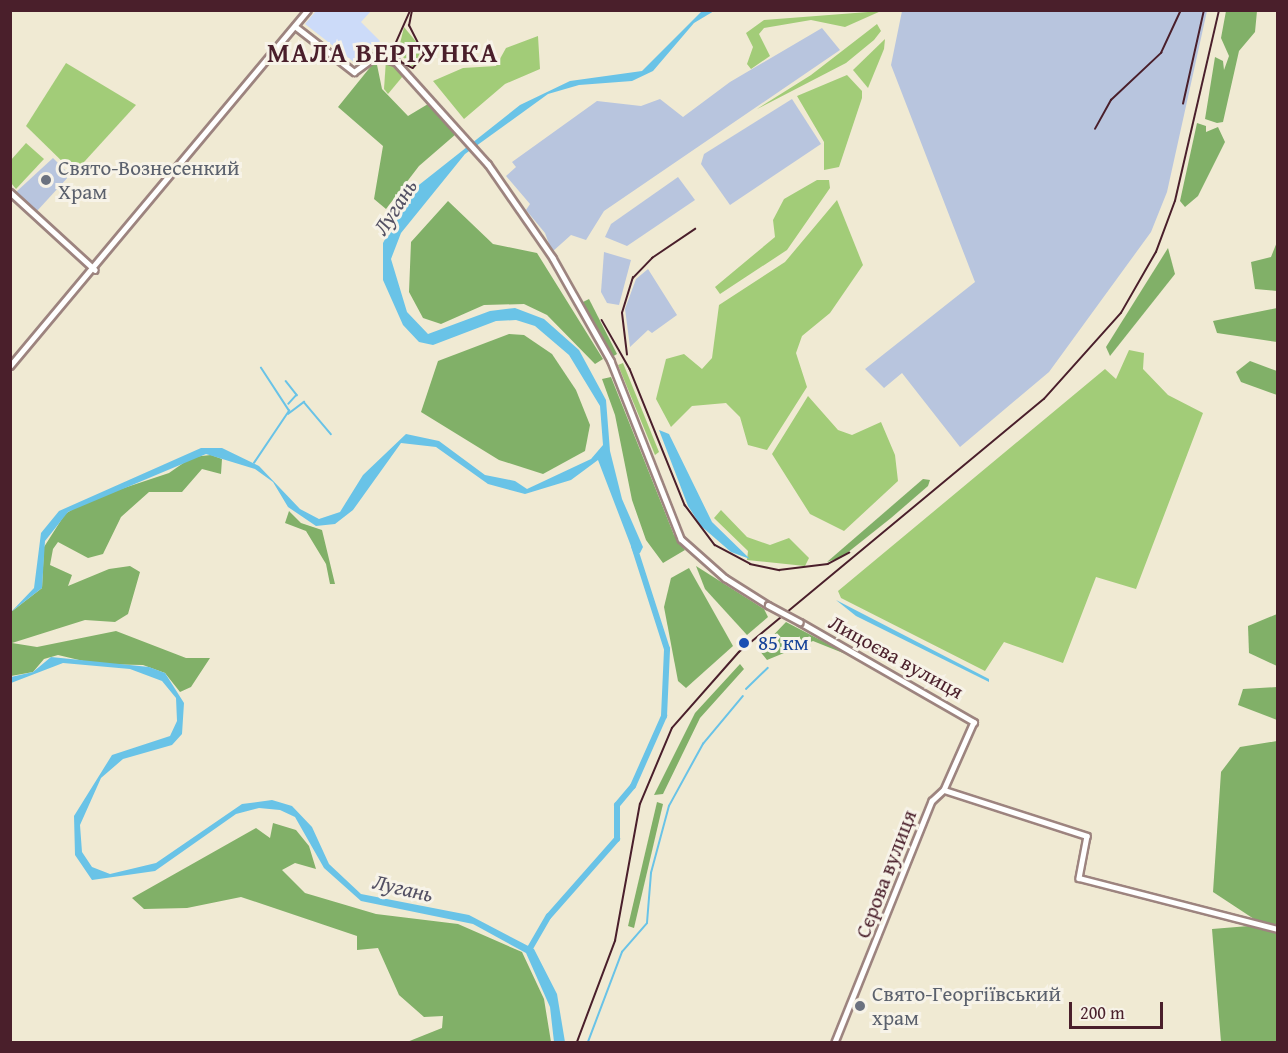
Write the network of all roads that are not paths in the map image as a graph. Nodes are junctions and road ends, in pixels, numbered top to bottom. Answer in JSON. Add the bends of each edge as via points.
{"nodes":[{"id":1,"x":308,"y":10,"type":"edge"},
{"id":2,"x":295,"y":26,"type":"junction"},
{"id":3,"x":10,"y":192,"type":"edge"},
{"id":4,"x":95,"y":270,"type":"junction"},
{"id":5,"x":10,"y":366,"type":"edge"},
{"id":6,"x":974,"y":722,"type":"joint"},
{"id":7,"x":944,"y":790,"type":"junction"},
{"id":8,"x":1278,"y":929,"type":"edge"},
{"id":9,"x":835,"y":1042,"type":"edge"}],
"edges":[{"from":1,"to":2,"type":"street"},
{"from":2,"to":4,"type":"street"},
{"from":2,"to":6,"type":"street","name":"Лицоєва вулиця","bridge":true,"via":[[344,67],[361,71],[376,56],[386,57],[488,164],[553,258],[611,361],[681,539],[725,578],[768,605]]},
{"from":3,"to":4,"type":"street"},
{"from":4,"to":5,"type":"street"},
{"from":6,"to":7,"type":"street","name":"Сєрова вулиця"},
{"from":7,"to":8,"type":"street","via":[[1090,840],[1075,876]]},
{"from":7,"to":9,"type":"street","name":"Сєрова вулиця","via":[[932,801]]}]}
